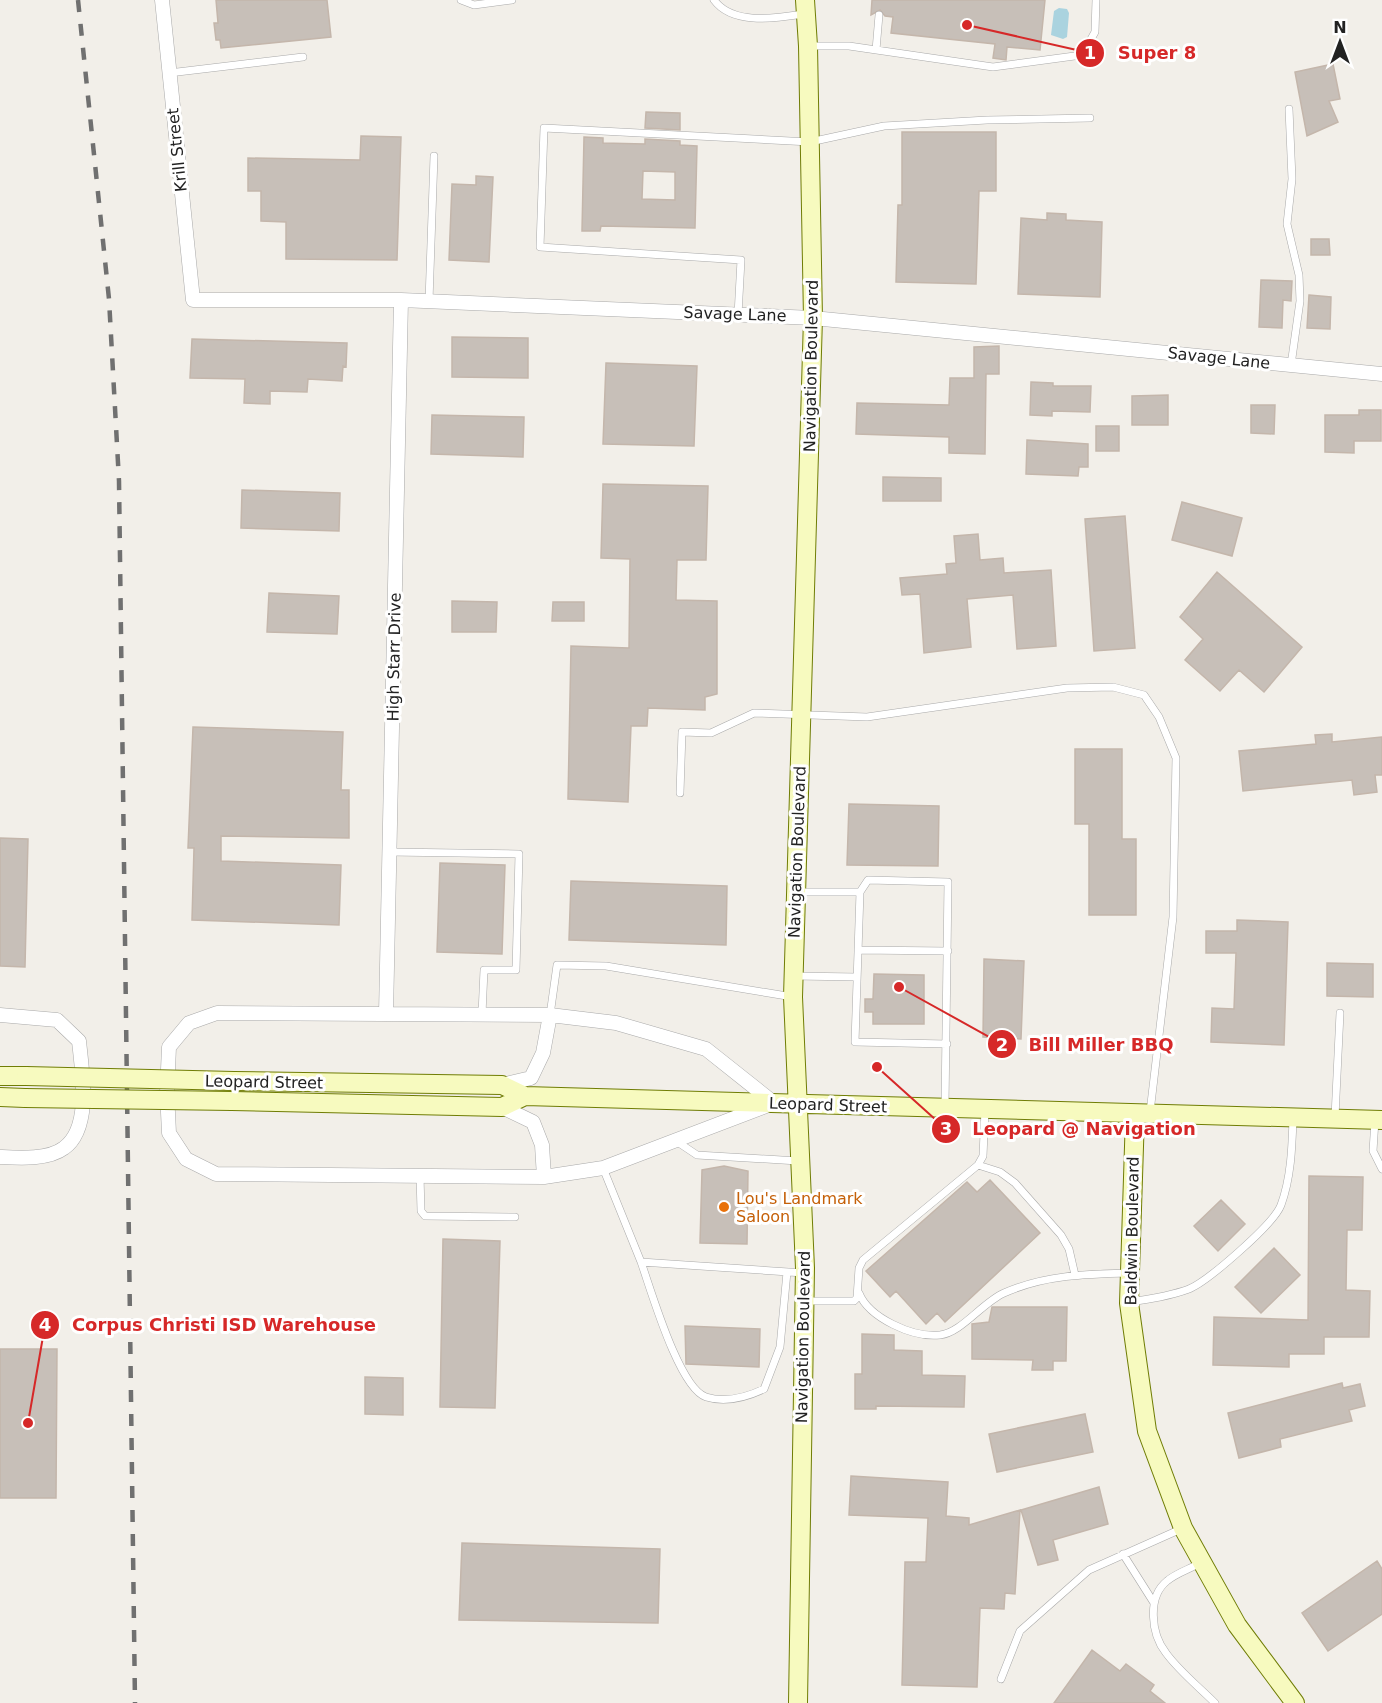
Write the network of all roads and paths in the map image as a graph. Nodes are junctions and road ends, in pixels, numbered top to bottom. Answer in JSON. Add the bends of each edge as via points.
{"nodes":[{"id":1,"x":162,"y":0,"type":"edge"},
{"id":2,"x":461,"y":0,"type":"edge"},
{"id":3,"x":512,"y":0,"type":"edge"},
{"id":4,"x":714,"y":0,"type":"edge"},
{"id":5,"x":1096,"y":0,"type":"edge"},
{"id":6,"x":805,"y":7,"type":"edge"},
{"id":7,"x":879,"y":15,"type":"dead end"},
{"id":8,"x":808,"y":46,"type":"junction"},
{"id":9,"x":876,"y":50,"type":"junction"},
{"id":10,"x":303,"y":57,"type":"dead end"},
{"id":11,"x":169,"y":73,"type":"junction"},
{"id":12,"x":1289,"y":109,"type":"dead end"},
{"id":13,"x":1090,"y":118,"type":"dead end"},
{"id":14,"x":810,"y":142,"type":"junction"},
{"id":15,"x":434,"y":156,"type":"dead end"},
{"id":16,"x":193,"y":300,"type":"joint"},
{"id":17,"x":401,"y":300,"type":"junction"},
{"id":18,"x":429,"y":301,"type":"junction"},
{"id":19,"x":738,"y":315,"type":"junction"},
{"id":20,"x":813,"y":318,"type":"junction"},
{"id":21,"x":1291,"y":365,"type":"junction"},
{"id":22,"x":1382,"y":374,"type":"edge"},
{"id":23,"x":802,"y":713,"type":"junction"},
{"id":24,"x":680,"y":793,"type":"dead end"},
{"id":25,"x":390,"y":852,"type":"junction"},
{"id":26,"x":796,"y":892,"type":"junction"},
{"id":27,"x":860,"y":892,"type":"junction"},
{"id":28,"x":858,"y":950,"type":"junction"},
{"id":29,"x":948,"y":951,"type":"junction"},
{"id":30,"x":793,"y":976,"type":"junction"},
{"id":31,"x":857,"y":977,"type":"junction"},
{"id":32,"x":793,"y":997,"type":"junction"},
{"id":33,"x":1340,"y":1013,"type":"dead end"},
{"id":34,"x":386,"y":1014,"type":"junction"},
{"id":35,"x":0,"y":1015,"type":"edge"},
{"id":36,"x":482,"y":1015,"type":"junction"},
{"id":37,"x":550,"y":1015,"type":"junction"},
{"id":38,"x":947,"y":1044,"type":"junction"},
{"id":39,"x":0,"y":1076,"type":"edge"},
{"id":40,"x":502,"y":1085,"type":"junction"},
{"id":41,"x":525,"y":1096,"type":"junction"},
{"id":42,"x":0,"y":1097,"type":"edge"},
{"id":43,"x":774,"y":1103,"type":"junction"},
{"id":44,"x":798,"y":1104,"type":"junction"},
{"id":45,"x":502,"y":1107,"type":"junction"},
{"id":46,"x":945,"y":1109,"type":"junction"},
{"id":47,"x":985,"y":1110,"type":"junction"},
{"id":48,"x":1142,"y":1115,"type":"junction"},
{"id":49,"x":1293,"y":1119,"type":"junction"},
{"id":50,"x":1335,"y":1119,"type":"junction"},
{"id":51,"x":1379,"y":1120,"type":"edge"},
{"id":52,"x":676,"y":1141,"type":"junction"},
{"id":53,"x":0,"y":1157,"type":"edge"},
{"id":54,"x":801,"y":1161,"type":"junction"},
{"id":55,"x":978,"y":1166,"type":"junction"},
{"id":56,"x":603,"y":1168,"type":"junction"},
{"id":57,"x":1382,"y":1169,"type":"edge"},
{"id":58,"x":420,"y":1176,"type":"junction"},
{"id":59,"x":544,"y":1177,"type":"junction"},
{"id":60,"x":515,"y":1218,"type":"dead end"},
{"id":61,"x":641,"y":1262,"type":"junction"},
{"id":62,"x":796,"y":1272,"type":"junction"},
{"id":63,"x":1130,"y":1273,"type":"junction"},
{"id":64,"x":1075,"y":1275,"type":"junction"},
{"id":65,"x":859,"y":1293,"type":"junction"},
{"id":66,"x":805,"y":1301,"type":"junction"},
{"id":67,"x":1129,"y":1303,"type":"junction"},
{"id":68,"x":1183,"y":1528,"type":"junction"},
{"id":69,"x":1122,"y":1554,"type":"junction"},
{"id":70,"x":1202,"y":1562,"type":"junction"},
{"id":71,"x":1154,"y":1603,"type":"junction"},
{"id":72,"x":1001,"y":1679,"type":"dead end"},
{"id":73,"x":798,"y":1703,"type":"edge"},
{"id":74,"x":1215,"y":1703,"type":"edge"},
{"id":75,"x":1294,"y":1703,"type":"edge"}],
"edges":[{"from":1,"to":11,"type":"street","name":"Krill Street"},
{"from":2,"to":3,"type":"lane","via":[[474,5]]},
{"from":4,"to":6,"type":"lane","via":[[718,6],[746,18],[773,18]]},
{"from":5,"to":9,"type":"lane","via":[[1095,32],[1082,55],[993,67]]},
{"from":6,"to":8,"type":"main road","name":"Navigation Boulevard"},
{"from":7,"to":9,"type":"lane"},
{"from":8,"to":9,"type":"lane"},
{"from":8,"to":14,"type":"main road","name":"Navigation Boulevard"},
{"from":10,"to":11,"type":"lane"},
{"from":11,"to":16,"type":"street","name":"Krill Street"},
{"from":12,"to":21,"type":"lane","via":[[1292,179],[1287,224],[1299,275],[1300,300]]},
{"from":13,"to":14,"type":"lane","via":[[884,126]]},
{"from":14,"to":19,"type":"lane","via":[[544,128],[540,247],[741,260]]},
{"from":14,"to":20,"type":"main road","name":"Navigation Boulevard"},
{"from":15,"to":18,"type":"lane"},
{"from":16,"to":17,"type":"street","name":"Savage Lane"},
{"from":17,"to":18,"type":"street","name":"Savage Lane"},
{"from":17,"to":25,"type":"street","name":"High Starr Drive"},
{"from":18,"to":19,"type":"street","name":"Savage Lane"},
{"from":19,"to":20,"type":"street","name":"Savage Lane"},
{"from":20,"to":21,"type":"street","name":"Savage Lane"},
{"from":20,"to":23,"type":"main road","name":"Navigation Boulevard"},
{"from":21,"to":22,"type":"street","name":"Savage Lane"},
{"from":23,"to":24,"type":"lane","via":[[754,713],[711,733],[682,732]]},
{"from":23,"to":26,"type":"main road","name":"Navigation Boulevard"},
{"from":23,"to":48,"type":"lane","via":[[867,717],[1067,688],[1113,687],[1144,695],[1159,717],[1176,758],[1173,918]]},
{"from":25,"to":34,"type":"street","name":"High Starr Drive"},
{"from":25,"to":36,"type":"lane","via":[[519,854],[516,970],[484,970]]},
{"from":26,"to":27,"type":"lane"},
{"from":26,"to":30,"type":"main road","name":"Navigation Boulevard"},
{"from":27,"to":28,"type":"lane"},
{"from":27,"to":29,"type":"lane","via":[[868,880],[948,882]]},
{"from":28,"to":29,"type":"lane"},
{"from":28,"to":31,"type":"lane"},
{"from":29,"to":38,"type":"lane"},
{"from":30,"to":31,"type":"lane"},
{"from":30,"to":32,"type":"main road","name":"Navigation Boulevard"},
{"from":31,"to":38,"type":"lane","via":[[855,1042]]},
{"from":32,"to":37,"type":"lane","via":[[606,966],[557,965]]},
{"from":32,"to":44,"type":"main road","name":"Navigation Boulevard"},
{"from":33,"to":50,"type":"lane"},
{"from":34,"to":36,"type":"street"},
{"from":34,"to":58,"type":"street","via":[[217,1013],[189,1023],[169,1047],[169,1133],[186,1159],[216,1174]]},
{"from":35,"to":53,"type":"street","via":[[57,1020],[79,1041],[84,1087],[78,1131],[64,1149],[32,1158]]},
{"from":36,"to":37,"type":"street"},
{"from":37,"to":40,"type":"street","via":[[543,1053],[531,1078]]},
{"from":37,"to":43,"type":"street","via":[[616,1023],[706,1049]]},
{"from":38,"to":46,"type":"lane"},
{"from":39,"to":40,"type":"main road","name":"Leopard Street","bridge":true},
{"from":40,"to":41,"type":"main road","name":"Leopard Street"},
{"from":41,"to":43,"type":"main road","name":"Leopard Street"},
{"from":41,"to":45,"type":"main road","name":"Leopard Street"},
{"from":42,"to":45,"type":"main road","name":"Leopard Street","bridge":true},
{"from":43,"to":44,"type":"main road","name":"Leopard Street"},
{"from":43,"to":52,"type":"street"},
{"from":44,"to":46,"type":"main road","name":"Leopard Street"},
{"from":44,"to":54,"type":"main road","name":"Navigation Boulevard"},
{"from":45,"to":59,"type":"street","via":[[533,1122],[542,1145]]},
{"from":46,"to":47,"type":"main road","name":"Leopard Street"},
{"from":47,"to":48,"type":"main road","name":"Leopard Street"},
{"from":47,"to":55,"type":"lane","via":[[983,1156]]},
{"from":48,"to":49,"type":"main road","name":"Leopard Street"},
{"from":48,"to":63,"type":"main road","name":"Baldwin Boulevard"},
{"from":49,"to":50,"type":"main road","name":"Leopard Street"},
{"from":49,"to":67,"type":"lane","via":[[1291,1164],[1280,1208],[1265,1226],[1204,1281],[1169,1295]]},
{"from":50,"to":51,"type":"main road","name":"Leopard Street"},
{"from":51,"to":57,"type":"lane","via":[[1374,1151]]},
{"from":52,"to":54,"type":"lane","via":[[697,1155]]},
{"from":52,"to":56,"type":"street"},
{"from":54,"to":62,"type":"main road","name":"Navigation Boulevard"},
{"from":55,"to":64,"type":"lane","via":[[1000,1172],[1015,1183],[1061,1235]]},
{"from":55,"to":65,"type":"lane","via":[[863,1260],[859,1268]]},
{"from":56,"to":59,"type":"street"},
{"from":56,"to":61,"type":"lane"},
{"from":58,"to":59,"type":"street"},
{"from":58,"to":60,"type":"lane","via":[[421,1211],[425,1216]]},
{"from":61,"to":62,"type":"lane"},
{"from":61,"to":62,"type":"lane","via":[[680,1369],[692,1387],[705,1397],[723,1399],[746,1398],[764,1389],[780,1347]]},
{"from":62,"to":66,"type":"main road","name":"Navigation Boulevard"},
{"from":63,"to":64,"type":"lane"},
{"from":63,"to":67,"type":"main road","name":"Baldwin Boulevard"},
{"from":64,"to":65,"type":"lane","via":[[1050,1278],[1003,1293],[954,1331],[942,1335],[905,1329],[864,1304]]},
{"from":65,"to":66,"type":"lane","via":[[854,1301]]},
{"from":66,"to":73,"type":"main road","name":"Navigation Boulevard"},
{"from":67,"to":68,"type":"main road","name":"Baldwin Boulevard","via":[[1147,1431]]},
{"from":68,"to":69,"type":"lane"},
{"from":68,"to":70,"type":"main road","name":"Baldwin Boulevard"},
{"from":69,"to":71,"type":"lane"},
{"from":69,"to":72,"type":"lane","via":[[1089,1569],[1020,1631]]},
{"from":70,"to":71,"type":"lane","via":[[1168,1580]]},
{"from":70,"to":75,"type":"main road","name":"Baldwin Boulevard","via":[[1237,1625]]},
{"from":71,"to":74,"type":"lane","via":[[1153,1620],[1164,1652]]}]}
